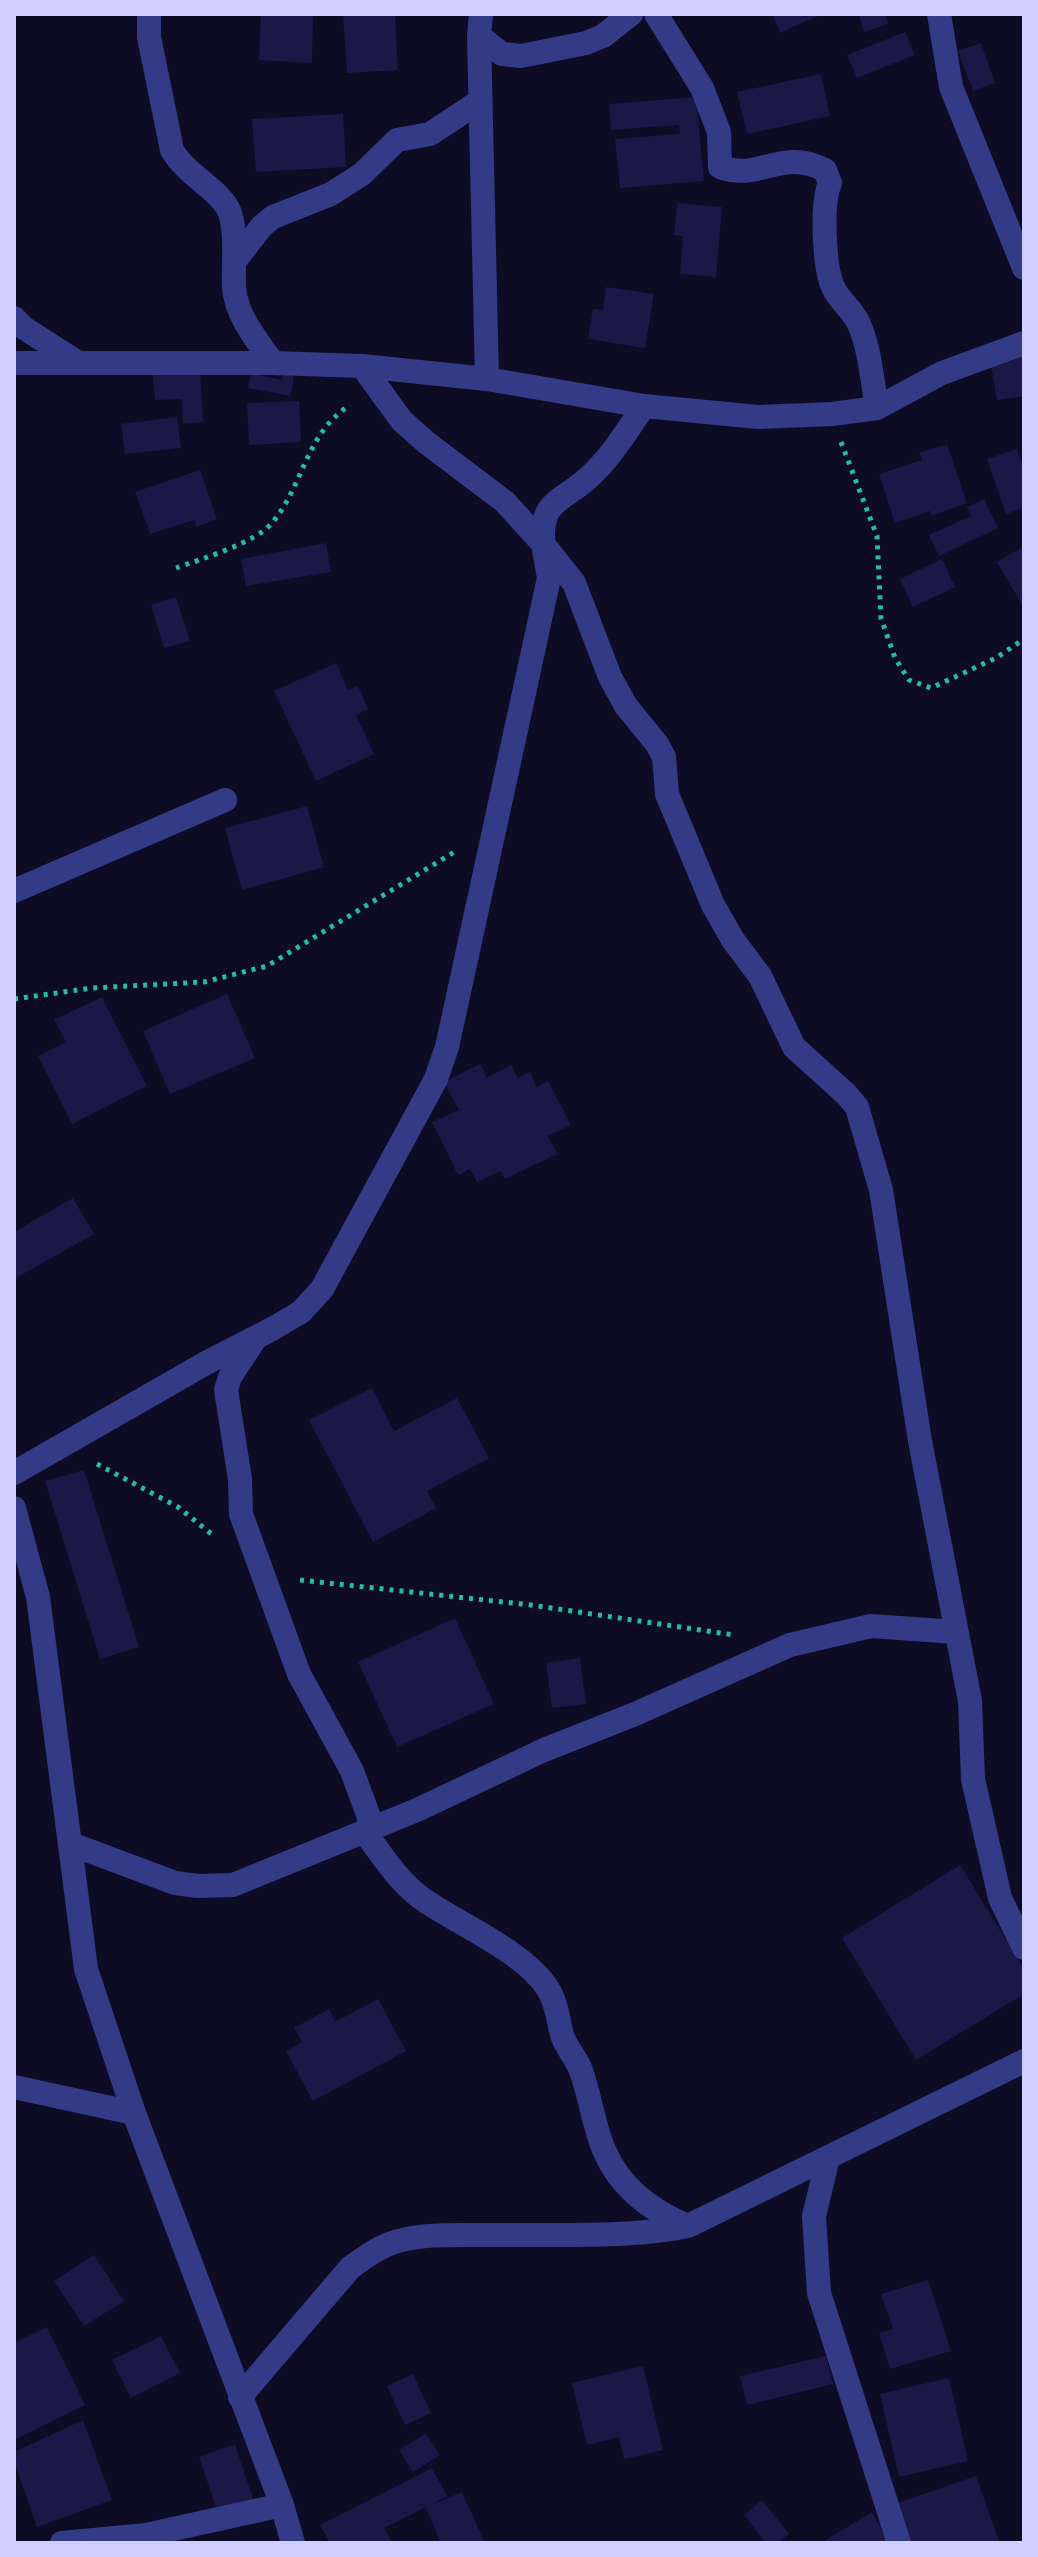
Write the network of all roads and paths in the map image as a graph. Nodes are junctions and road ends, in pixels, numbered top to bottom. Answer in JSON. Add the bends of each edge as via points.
{"nodes":[{"id":1,"x":149,"y":14,"type":"edge"},
{"id":2,"x":631,"y":14,"type":"edge"},
{"id":3,"x":656,"y":14,"type":"edge"},
{"id":4,"x":939,"y":14,"type":"edge"},
{"id":5,"x":480,"y":25,"type":"edge"},
{"id":6,"x":480,"y":101,"type":"junction"},
{"id":7,"x":234,"y":262,"type":"junction"},
{"id":8,"x":1024,"y":268,"type":"edge"},
{"id":9,"x":14,"y":318,"type":"edge"},
{"id":10,"x":1024,"y":343,"type":"edge"},
{"id":11,"x":14,"y":363,"type":"edge"},
{"id":12,"x":78,"y":363,"type":"junction"},
{"id":13,"x":273,"y":363,"type":"junction"},
{"id":14,"x":362,"y":366,"type":"junction"},
{"id":15,"x":487,"y":379,"type":"junction"},
{"id":16,"x":379,"y":388,"type":"junction"},
{"id":17,"x":644,"y":406,"type":"junction"},
{"id":18,"x":877,"y":408,"type":"junction"},
{"id":19,"x":832,"y":414,"type":"junction"},
{"id":20,"x":544,"y":545,"type":"junction"},
{"id":21,"x":176,"y":568,"type":"dead end"},
{"id":22,"x":1024,"y":639,"type":"edge"},
{"id":23,"x":225,"y":800,"type":"dead end"},
{"id":24,"x":494,"y":828,"type":"junction"},
{"id":25,"x":14,"y":891,"type":"edge"},
{"id":26,"x":14,"y":999,"type":"edge"},
{"id":27,"x":256,"y":1337,"type":"junction"},
{"id":28,"x":63,"y":1446,"type":"junction"},
{"id":29,"x":14,"y":1473,"type":"edge"},
{"id":30,"x":14,"y":1508,"type":"edge"},
{"id":31,"x":217,"y":1538,"type":"dead end"},
{"id":32,"x":260,"y":1567,"type":"junction"},
{"id":33,"x":956,"y":1632,"type":"junction"},
{"id":34,"x":790,"y":1645,"type":"junction"},
{"id":35,"x":368,"y":1830,"type":"junction"},
{"id":36,"x":71,"y":1844,"type":"junction"},
{"id":37,"x":1024,"y":1948,"type":"edge"},
{"id":38,"x":1024,"y":2061,"type":"edge"},
{"id":39,"x":14,"y":2087,"type":"edge"},
{"id":40,"x":134,"y":2113,"type":"junction"},
{"id":41,"x":828,"y":2158,"type":"junction"},
{"id":42,"x":688,"y":2226,"type":"junction"},
{"id":43,"x":240,"y":2397,"type":"junction"},
{"id":44,"x":282,"y":2505,"type":"junction"},
{"id":45,"x":62,"y":2543,"type":"edge"},
{"id":46,"x":293,"y":2543,"type":"edge"},
{"id":47,"x":899,"y":2543,"type":"edge"}],
"edges":[{"from":1,"to":7,"type":"street","via":[[172,150],[180,164],[226,204]]},
{"from":2,"to":5,"type":"street","via":[[586,43],[521,56],[502,54]]},
{"from":3,"to":18,"type":"street","via":[[702,88],[719,132],[720,167],[736,173],[798,160],[825,170],[830,183],[826,225],[831,283],[858,322]]},
{"from":4,"to":8,"type":"street","via":[[951,87]]},
{"from":5,"to":6,"type":"street"},
{"from":6,"to":7,"type":"street","via":[[430,134],[397,140],[362,174],[331,194],[273,217]]},
{"from":6,"to":15,"type":"street"},
{"from":7,"to":13,"type":"street","via":[[240,312]]},
{"from":9,"to":12,"type":"street"},
{"from":10,"to":18,"type":"street","via":[[942,373]]},
{"from":11,"to":12,"type":"street"},
{"from":12,"to":13,"type":"street"},
{"from":13,"to":14,"type":"street"},
{"from":14,"to":15,"type":"street"},
{"from":14,"to":16,"type":"street"},
{"from":15,"to":17,"type":"street"},
{"from":16,"to":20,"type":"street","via":[[402,421],[505,502]]},
{"from":16,"to":21,"type":"path","via":[[328,424],[270,526]]},
{"from":17,"to":19,"type":"street","via":[[758,417]]},
{"from":17,"to":20,"type":"street","via":[[608,458],[551,506]]},
{"from":18,"to":19,"type":"street"},
{"from":19,"to":22,"type":"path","via":[[877,536],[881,618],[909,680],[931,688]]},
{"from":20,"to":24,"type":"street","via":[[549,578]]},
{"from":20,"to":33,"type":"street","via":[[574,583],[626,706],[664,757],[667,794],[713,905],[760,976],[794,1047],[857,1107],[881,1190]]},
{"from":23,"to":25,"type":"street"},
{"from":24,"to":26,"type":"path","via":[[267,966],[204,982],[92,988]]},
{"from":24,"to":27,"type":"street","via":[[436,1079],[322,1289],[301,1312]]},
{"from":27,"to":28,"type":"street"},
{"from":27,"to":32,"type":"street","via":[[226,1390],[241,1514]]},
{"from":28,"to":29,"type":"street"},
{"from":28,"to":31,"type":"path","via":[[178,1507]]},
{"from":30,"to":36,"type":"street","via":[[38,1597]]},
{"from":32,"to":34,"type":"path","via":[[286,1578],[531,1605]]},
{"from":32,"to":35,"type":"street","via":[[299,1674],[352,1771]]},
{"from":33,"to":34,"type":"street","via":[[871,1626]]},
{"from":33,"to":37,"type":"street","via":[[970,1701],[973,1779],[985,1840],[1000,1898]]},
{"from":34,"to":35,"type":"street"},
{"from":35,"to":36,"type":"street","via":[[233,1885],[175,1883]]},
{"from":35,"to":42,"type":"street","via":[[402,1881],[516,1958],[548,1988],[604,2151],[645,2204]]},
{"from":36,"to":40,"type":"street","via":[[86,1969]]},
{"from":38,"to":41,"type":"street"},
{"from":39,"to":40,"type":"street"},
{"from":40,"to":43,"type":"street"},
{"from":41,"to":42,"type":"street"},
{"from":41,"to":47,"type":"street","via":[[814,2216],[819,2293]]},
{"from":42,"to":43,"type":"street","via":[[427,2236],[397,2242],[350,2268]]},
{"from":43,"to":44,"type":"street"},
{"from":44,"to":45,"type":"street","via":[[146,2535]]},
{"from":44,"to":46,"type":"street"}]}
